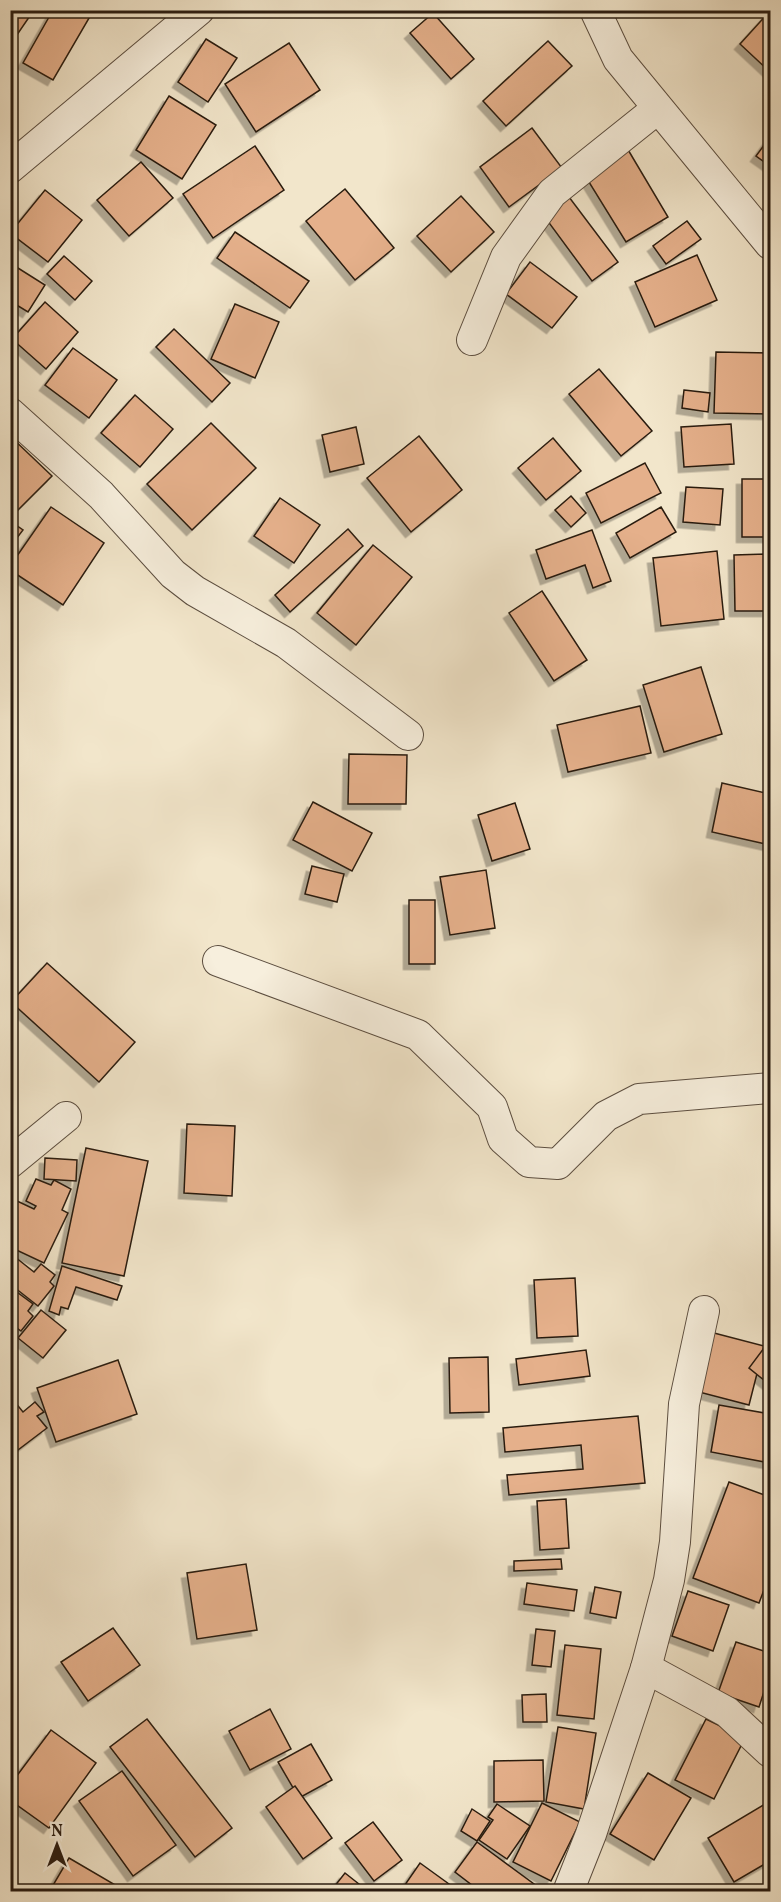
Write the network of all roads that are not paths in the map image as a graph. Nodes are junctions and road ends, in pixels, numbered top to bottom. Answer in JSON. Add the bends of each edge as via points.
{"nodes":[{"id":1,"x":199,"y":10,"type":"edge"},
{"id":2,"x":595,"y":10,"type":"edge"},
{"id":3,"x":657,"y":109,"type":"junction"},
{"id":4,"x":10,"y":168,"type":"edge"},
{"id":5,"x":771,"y":244,"type":"edge"},
{"id":6,"x":472,"y":340,"type":"dead end"},
{"id":7,"x":10,"y":413,"type":"edge"},
{"id":8,"x":408,"y":735,"type":"dead end"},
{"id":9,"x":218,"y":961,"type":"dead end"},
{"id":10,"x":771,"y":1088,"type":"edge"},
{"id":11,"x":66,"y":1117,"type":"dead end"},
{"id":12,"x":10,"y":1163,"type":"edge"},
{"id":13,"x":704,"y":1311,"type":"dead end"},
{"id":14,"x":646,"y":1668,"type":"junction"},
{"id":15,"x":771,"y":1752,"type":"edge"},
{"id":16,"x":568,"y":1892,"type":"edge"}],
"edges":[{"from":1,"to":4,"type":"street"},
{"from":2,"to":3,"type":"street","via":[[618,59]]},
{"from":3,"to":5,"type":"street"},
{"from":3,"to":6,"type":"street","via":[[552,193],[506,257]]},
{"from":7,"to":8,"type":"street","via":[[101,495],[172,574],[286,642]]},
{"from":9,"to":10,"type":"street","via":[[418,1035],[492,1107],[503,1139],[529,1162],[558,1164],[606,1116],[639,1099]]},
{"from":11,"to":12,"type":"street"},
{"from":13,"to":14,"type":"street","via":[[684,1404],[669,1580]]},
{"from":14,"to":15,"type":"street","via":[[727,1712]]},
{"from":14,"to":16,"type":"street"}]}
